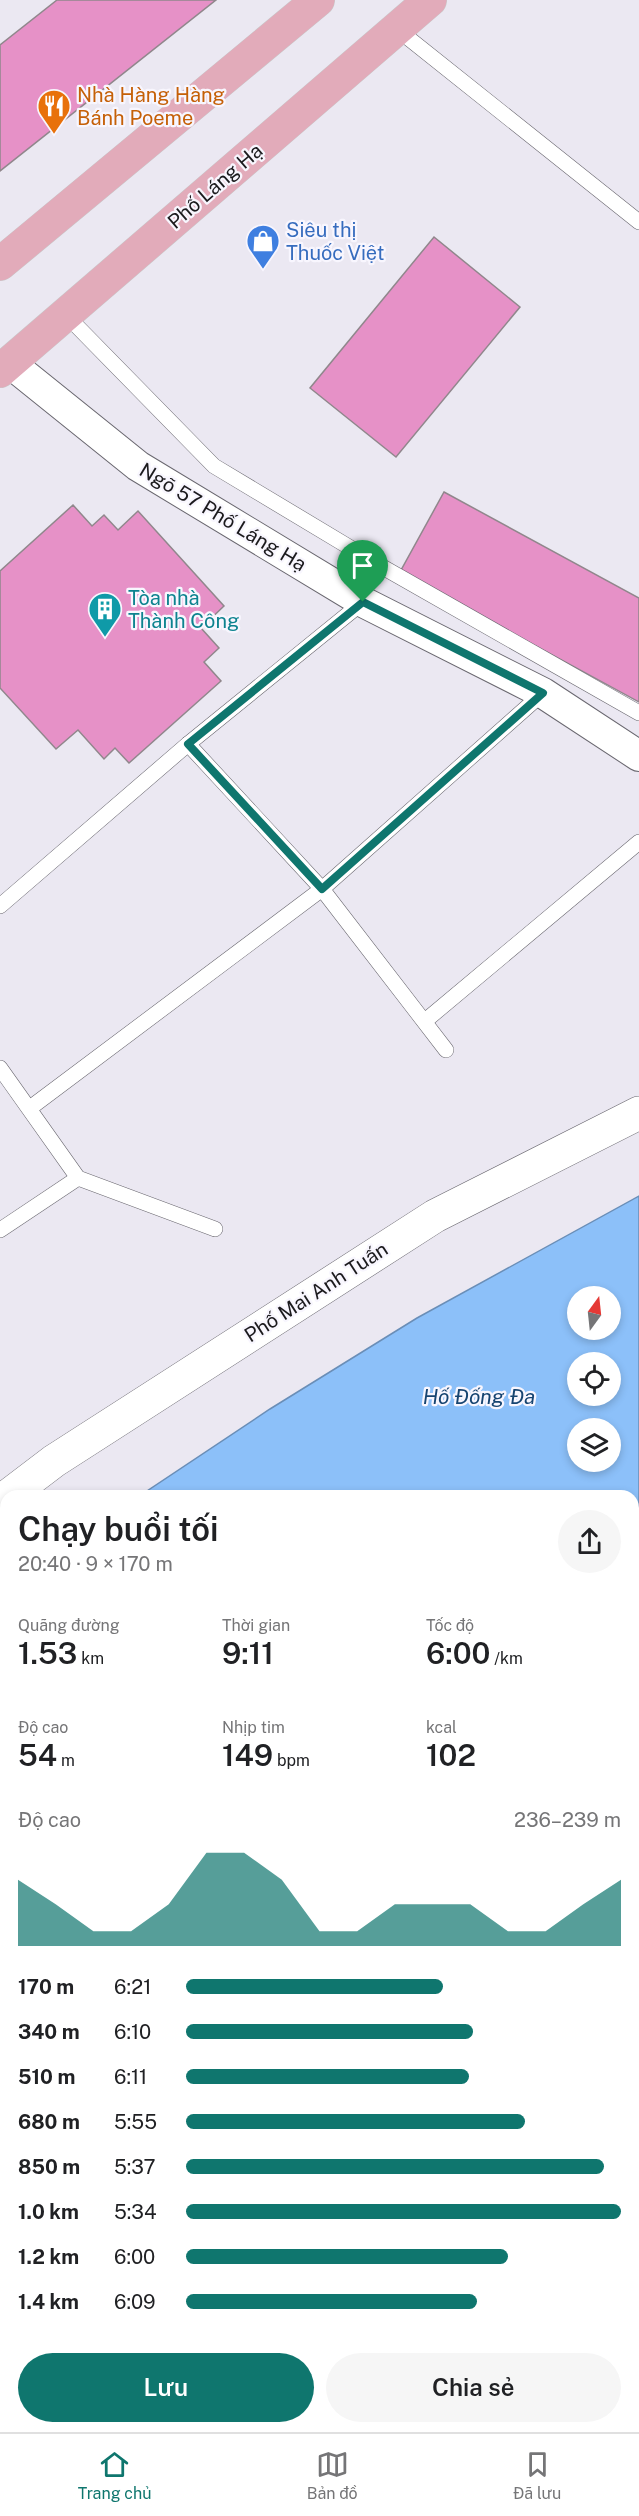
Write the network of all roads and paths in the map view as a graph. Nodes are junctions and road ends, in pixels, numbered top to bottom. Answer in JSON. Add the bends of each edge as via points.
{"nodes":[{"id":1,"x":318,"y":0,"type":"edge"},
{"id":2,"x":430,"y":0,"type":"edge"},
{"id":3,"x":397,"y":29,"type":"junction"},
{"id":4,"x":639,"y":222,"type":"edge"},
{"id":5,"x":0,"y":264,"type":"edge"},
{"id":6,"x":66,"y":315,"type":"junction"},
{"id":7,"x":5,"y":367,"type":"edge"},
{"id":8,"x":363,"y":602,"type":"junction"},
{"id":9,"x":543,"y":693,"type":"junction"},
{"id":10,"x":639,"y":713,"type":"edge"},
{"id":11,"x":188,"y":744,"type":"junction"},
{"id":12,"x":639,"y":756,"type":"edge"},
{"id":13,"x":639,"y":842,"type":"edge"},
{"id":14,"x":322,"y":889,"type":"junction"},
{"id":15,"x":0,"y":906,"type":"edge"},
{"id":16,"x":425,"y":1021,"type":"junction"},
{"id":17,"x":446,"y":1050,"type":"dead end"},
{"id":18,"x":0,"y":1068,"type":"edge"},
{"id":19,"x":30,"y":1108,"type":"junction"},
{"id":20,"x":639,"y":1113,"type":"edge"},
{"id":21,"x":78,"y":1178,"type":"junction"},
{"id":22,"x":215,"y":1229,"type":"dead end"},
{"id":23,"x":0,"y":1230,"type":"edge"},
{"id":24,"x":15,"y":1490,"type":"edge"}],
"edges":[{"from":1,"to":5,"type":"main road"},
{"from":2,"to":3,"type":"main road","name":"Phố Láng Hạ"},
{"from":3,"to":4,"type":"lane"},
{"from":3,"to":6,"type":"main road","name":"Phố Láng Hạ"},
{"from":6,"to":7,"type":"main road","name":"Phố Láng Hạ"},
{"from":6,"to":10,"type":"lane","via":[[214,466]]},
{"from":7,"to":8,"type":"street","name":"Ngõ 57 Phố Láng Hạ","via":[[138,466]]},
{"from":8,"to":9,"type":"street","name":"Ngõ 57 Phố Láng Hạ"},
{"from":8,"to":11,"type":"lane"},
{"from":9,"to":12,"type":"street","name":"Ngõ 57 Phố Láng Hạ"},
{"from":9,"to":14,"type":"lane"},
{"from":11,"to":14,"type":"lane"},
{"from":11,"to":15,"type":"lane"},
{"from":13,"to":16,"type":"lane"},
{"from":14,"to":16,"type":"lane"},
{"from":14,"to":19,"type":"lane"},
{"from":16,"to":17,"type":"lane"},
{"from":18,"to":19,"type":"lane"},
{"from":19,"to":21,"type":"lane"},
{"from":20,"to":24,"type":"street","name":"Phố Mai Anh Tuấn","via":[[435,1216],[54,1461]]},
{"from":21,"to":22,"type":"lane"},
{"from":21,"to":23,"type":"lane"}]}
